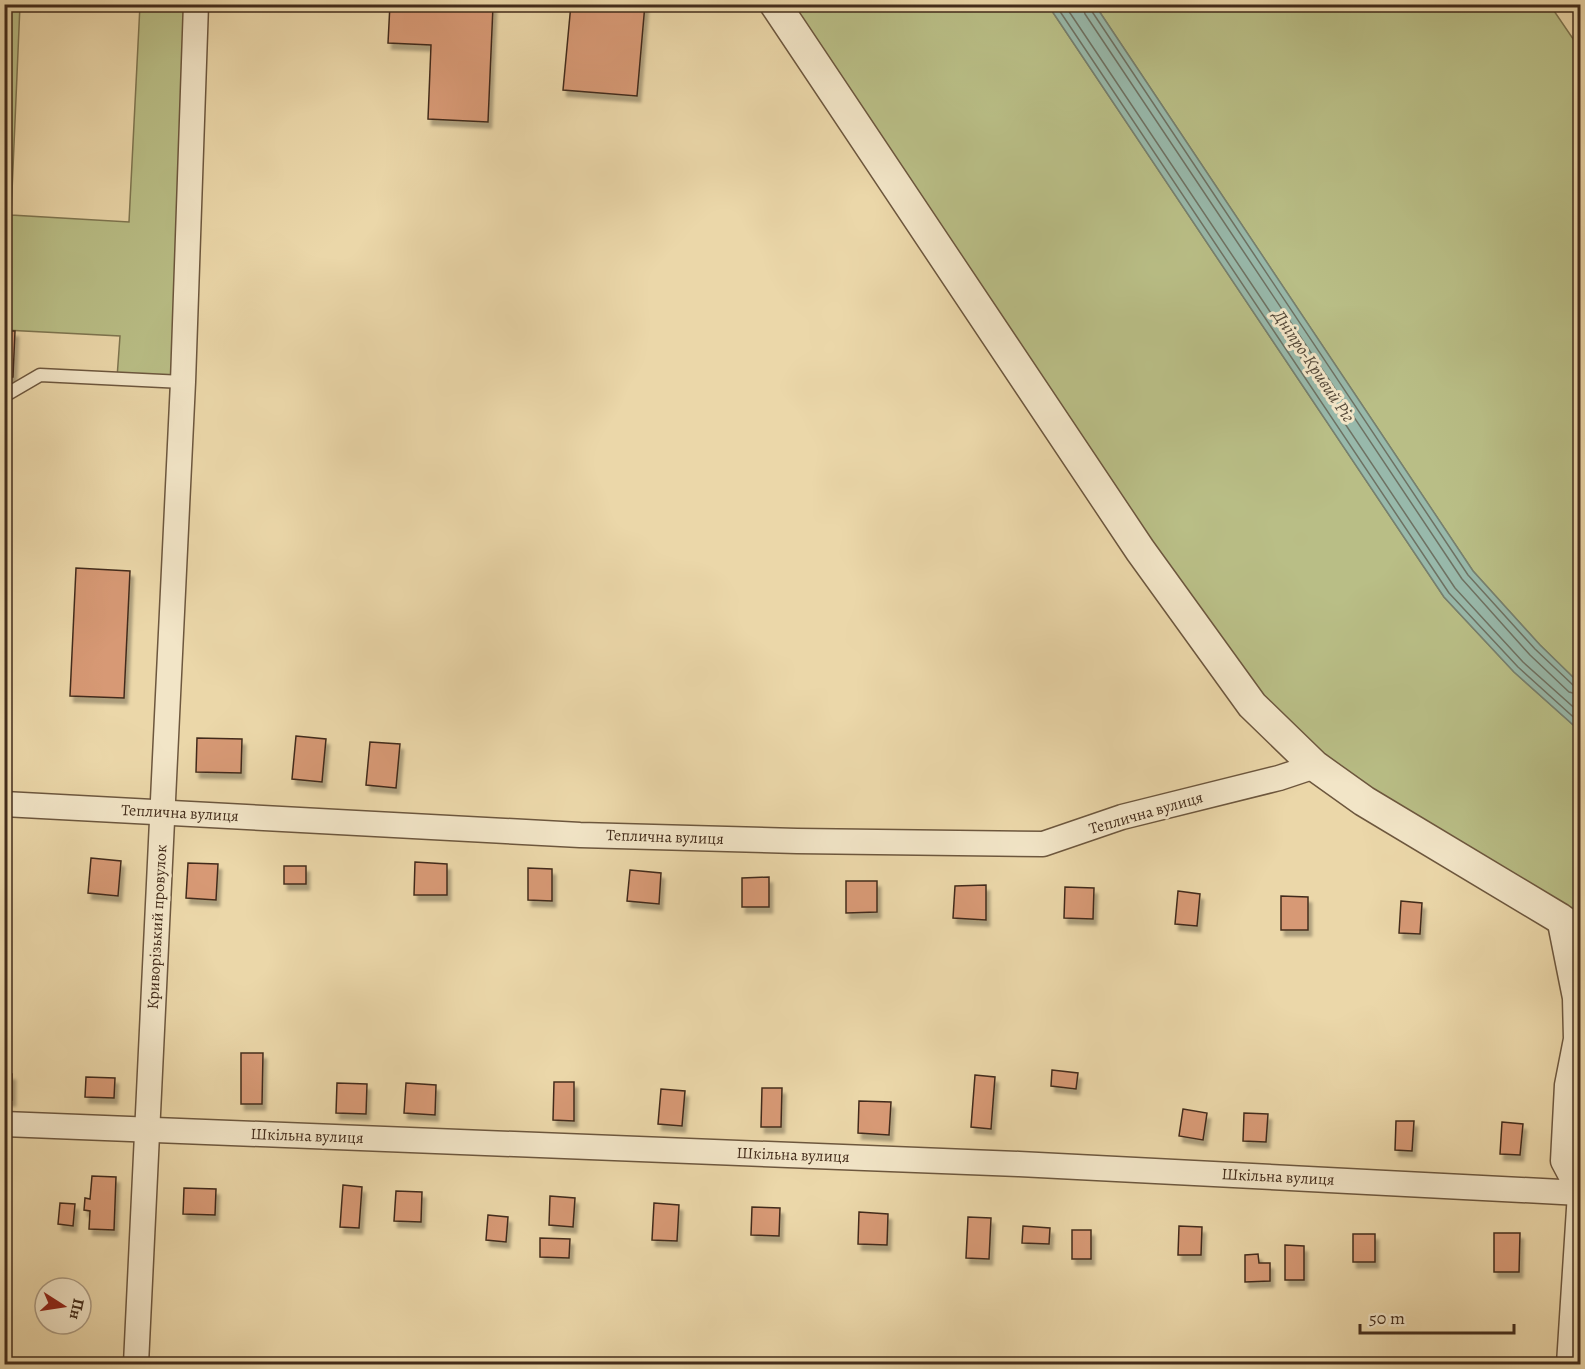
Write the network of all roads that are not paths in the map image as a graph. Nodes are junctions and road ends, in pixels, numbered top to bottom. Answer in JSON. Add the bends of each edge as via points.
{"nodes":[{"id":1,"x":196,"y":4,"type":"edge"},
{"id":2,"x":775,"y":4,"type":"edge"},
{"id":3,"x":183,"y":382,"type":"junction"},
{"id":4,"x":4,"y":396,"type":"edge"},
{"id":5,"x":1315,"y":766,"type":"junction"},
{"id":6,"x":4,"y":804,"type":"edge"},
{"id":7,"x":162,"y":811,"type":"junction"},
{"id":8,"x":1570,"y":925,"type":"edge"},
{"id":9,"x":1578,"y":1035,"type":"edge"},
{"id":10,"x":4,"y":1124,"type":"edge"},
{"id":11,"x":147,"y":1130,"type":"junction"},
{"id":12,"x":1580,"y":1193,"type":"edge"},
{"id":13,"x":136,"y":1365,"type":"edge"},
{"id":14,"x":1569,"y":1365,"type":"edge"}],
"edges":[{"from":1,"to":3,"type":"street","name":"Криворізький провулок"},
{"from":2,"to":5,"type":"street","via":[[1140,550],[1252,705]]},
{"from":3,"to":4,"type":"lane","via":[[40,375]]},
{"from":3,"to":7,"type":"street","name":"Криворізький провулок"},
{"from":5,"to":7,"type":"street","name":"Теплична вулиця","via":[[1122,817],[1043,844],[580,835]]},
{"from":5,"to":8,"type":"street","via":[[1364,801]]},
{"from":6,"to":7,"type":"street","name":"Теплична вулиця"},
{"from":7,"to":11,"type":"street","name":"Криворізький провулок"},
{"from":8,"to":9,"type":"street"},
{"from":9,"to":12,"type":"street","via":[[1568,1085],[1563,1161]]},
{"from":10,"to":11,"type":"street","name":"Шкільна вулиця"},
{"from":11,"to":12,"type":"street","name":"Шкільна вулиця","via":[[1019,1164]]},
{"from":11,"to":13,"type":"street","name":"Криворізький провулок"},
{"from":12,"to":14,"type":"street"}]}
